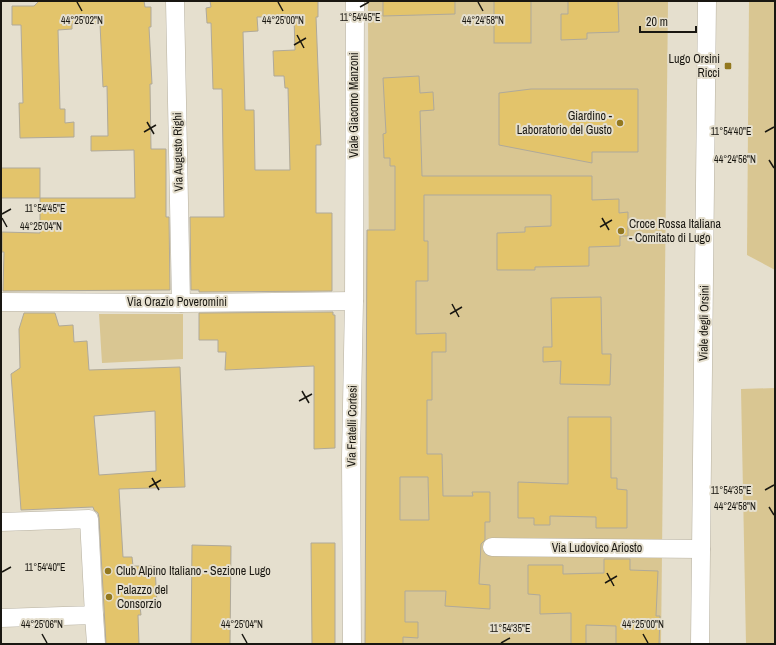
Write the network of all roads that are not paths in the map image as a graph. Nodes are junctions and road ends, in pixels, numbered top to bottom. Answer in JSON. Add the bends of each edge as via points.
{"nodes":[{"id":1,"x":175,"y":1,"type":"edge"},
{"id":2,"x":355,"y":1,"type":"edge"},
{"id":3,"x":707,"y":1,"type":"edge"},
{"id":4,"x":354,"y":209,"type":"joint"},
{"id":5,"x":354,"y":300,"type":"junction"},
{"id":6,"x":1,"y":302,"type":"edge"},
{"id":7,"x":181,"y":303,"type":"junction"},
{"id":8,"x":1,"y":522,"type":"edge"},
{"id":9,"x":492,"y":547,"type":"dead end"},
{"id":10,"x":701,"y":549,"type":"junction"},
{"id":11,"x":94,"y":615,"type":"junction"},
{"id":12,"x":1,"y":618,"type":"edge"},
{"id":13,"x":96,"y":644,"type":"edge"},
{"id":14,"x":352,"y":644,"type":"edge"},
{"id":15,"x":700,"y":644,"type":"edge"}],
"edges":[{"from":1,"to":7,"type":"street","name":"Via Augusto Righi"},
{"from":2,"to":4,"type":"street","name":"Viale Giacomo Manzoni"},
{"from":3,"to":10,"type":"street","name":"Viale degli Orsini"},
{"from":4,"to":5,"type":"street","name":"Via Fratelli Cortesi"},
{"from":5,"to":7,"type":"street","name":"Via Orazio Poveromini"},
{"from":5,"to":14,"type":"street","name":"Via Fratelli Cortesi","via":[[351,457]]},
{"from":6,"to":7,"type":"street","name":"Via Orazio Poveromini"},
{"from":8,"to":11,"type":"street","via":[[89,518]]},
{"from":9,"to":10,"type":"street","name":"Via Ludovico Ariosto"},
{"from":10,"to":15,"type":"street","name":"Viale degli Orsini"},
{"from":11,"to":12,"type":"street"},
{"from":11,"to":13,"type":"street"}]}
